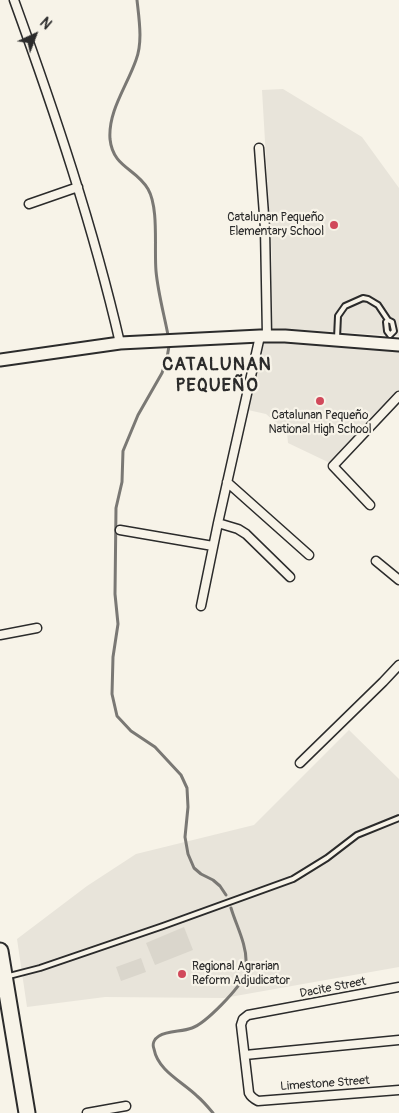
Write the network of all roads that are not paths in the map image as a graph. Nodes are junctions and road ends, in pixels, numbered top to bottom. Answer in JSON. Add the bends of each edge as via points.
{"nodes":[{"id":1,"x":14,"y":0,"type":"edge"},
{"id":2,"x":259,"y":148,"type":"dead end"},
{"id":3,"x":78,"y":187,"type":"junction"},
{"id":4,"x":29,"y":204,"type":"dead end"},
{"id":5,"x":264,"y":336,"type":"junction"},
{"id":6,"x":337,"y":340,"type":"junction"},
{"id":7,"x":393,"y":342,"type":"edge"},
{"id":8,"x":120,"y":343,"type":"junction"},
{"id":9,"x":0,"y":360,"type":"edge"},
{"id":10,"x":399,"y":396,"type":"edge"},
{"id":11,"x":227,"y":482,"type":"junction"},
{"id":12,"x":370,"y":505,"type":"dead end"},
{"id":13,"x":218,"y":523,"type":"junction"},
{"id":14,"x":120,"y":530,"type":"dead end"},
{"id":15,"x":213,"y":546,"type":"junction"},
{"id":16,"x":309,"y":555,"type":"dead end"},
{"id":17,"x":376,"y":561,"type":"dead end"},
{"id":18,"x":290,"y":577,"type":"dead end"},
{"id":19,"x":399,"y":580,"type":"edge"},
{"id":20,"x":201,"y":606,"type":"dead end"},
{"id":21,"x":37,"y":628,"type":"dead end"},
{"id":22,"x":0,"y":635,"type":"edge"},
{"id":23,"x":399,"y":665,"type":"edge"},
{"id":24,"x":300,"y":763,"type":"dead end"},
{"id":25,"x":399,"y":818,"type":"edge"},
{"id":26,"x":0,"y":952,"type":"edge"},
{"id":27,"x":4,"y":977,"type":"junction"},
{"id":28,"x":399,"y":987,"type":"edge"},
{"id":29,"x":399,"y":1040,"type":"edge"},
{"id":30,"x":245,"y":1055,"type":"junction"},
{"id":31,"x":399,"y":1090,"type":"edge"},
{"id":32,"x":126,"y":1106,"type":"dead end"},
{"id":33,"x":27,"y":1113,"type":"edge"},
{"id":34,"x":87,"y":1113,"type":"edge"}],
"edges":[{"from":1,"to":3,"type":"street"},
{"from":2,"to":5,"type":"street","via":[[265,228]]},
{"from":3,"to":4,"type":"street"},
{"from":3,"to":8,"type":"street"},
{"from":5,"to":6,"type":"street","via":[[320,342]]},
{"from":5,"to":8,"type":"street"},
{"from":5,"to":11,"type":"street"},
{"from":6,"to":7,"type":"street"},
{"from":6,"to":7,"type":"lane","via":[[338,316],[345,306],[363,298],[381,309],[388,320],[387,331]]},
{"from":8,"to":9,"type":"street"},
{"from":10,"to":12,"type":"street","via":[[334,466]]},
{"from":11,"to":13,"type":"street"},
{"from":11,"to":16,"type":"street"},
{"from":13,"to":15,"type":"street"},
{"from":13,"to":18,"type":"street","via":[[246,534]]},
{"from":14,"to":15,"type":"street"},
{"from":15,"to":20,"type":"street"},
{"from":17,"to":19,"type":"street"},
{"from":21,"to":22,"type":"street"},
{"from":23,"to":24,"type":"street"},
{"from":25,"to":27,"type":"lane","via":[[357,835],[293,879],[40,968]]},
{"from":26,"to":27,"type":"highway"},
{"from":27,"to":33,"type":"highway"},
{"from":28,"to":30,"type":"street","name":"Dacite Street","via":[[248,1015],[241,1025]]},
{"from":29,"to":30,"type":"street"},
{"from":30,"to":31,"type":"street","name":"Limestone Street","via":[[249,1093],[258,1101]]},
{"from":32,"to":34,"type":"street"}]}
